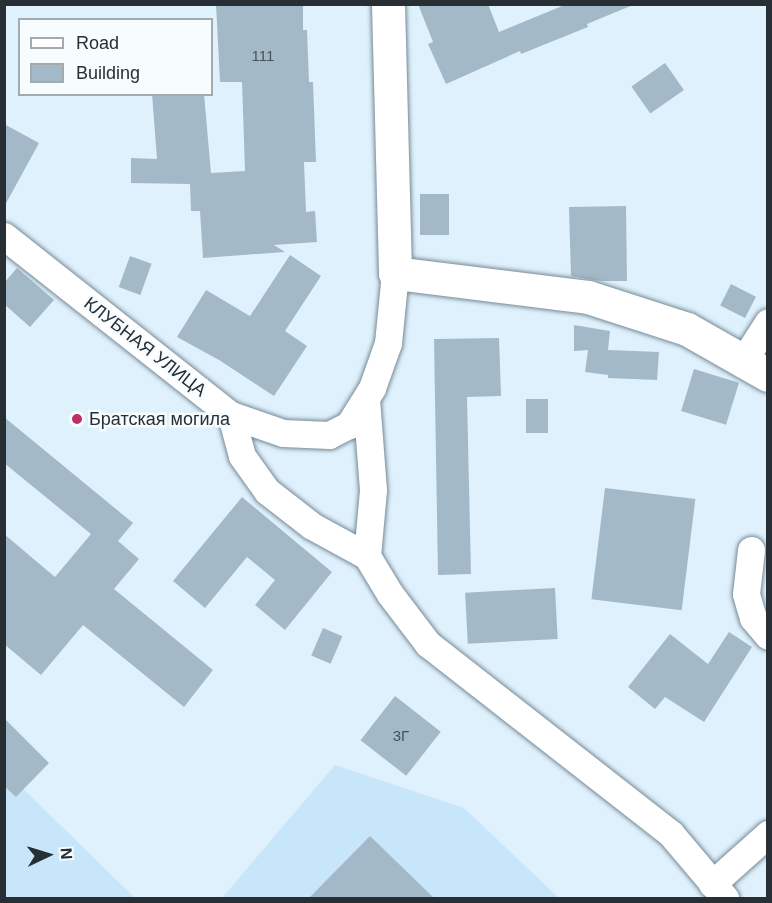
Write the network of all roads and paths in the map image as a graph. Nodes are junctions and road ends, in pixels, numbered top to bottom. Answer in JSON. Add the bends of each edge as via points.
{"nodes":[{"id":1,"x":388,"y":4,"type":"edge"},
{"id":2,"x":4,"y":236,"type":"edge"},
{"id":3,"x":394,"y":273,"type":"junction"},
{"id":4,"x":768,"y":322,"type":"edge"},
{"id":5,"x":755,"y":368,"type":"edge"},
{"id":6,"x":366,"y":399,"type":"junction"},
{"id":7,"x":231,"y":415,"type":"junction"},
{"id":8,"x":751,"y":550,"type":"dead end"},
{"id":9,"x":367,"y":556,"type":"junction"},
{"id":10,"x":768,"y":636,"type":"edge"},
{"id":11,"x":768,"y":834,"type":"edge"},
{"id":12,"x":719,"y":891,"type":"edge"}],
"edges":[{"from":1,"to":3,"type":"main road"},
{"from":2,"to":7,"type":"street","name":"КЛУБНАЯ УЛИЦА"},
{"from":3,"to":5,"type":"main road","via":[[588,297],[687,328]]},
{"from":3,"to":6,"type":"street","name":"КЛУБНАЯ УЛИЦА","via":[[388,343]]},
{"from":4,"to":5,"type":"street"},
{"from":6,"to":7,"type":"street","name":"КЛУБНАЯ УЛИЦА","via":[[349,425],[329,435],[283,433]]},
{"from":6,"to":9,"type":"street","via":[[373,490]]},
{"from":7,"to":9,"type":"street","via":[[242,456],[267,491],[312,526]]},
{"from":8,"to":10,"type":"street","via":[[746,594],[753,618]]},
{"from":9,"to":12,"type":"street","via":[[428,644],[671,834]]},
{"from":11,"to":12,"type":"street"}]}
